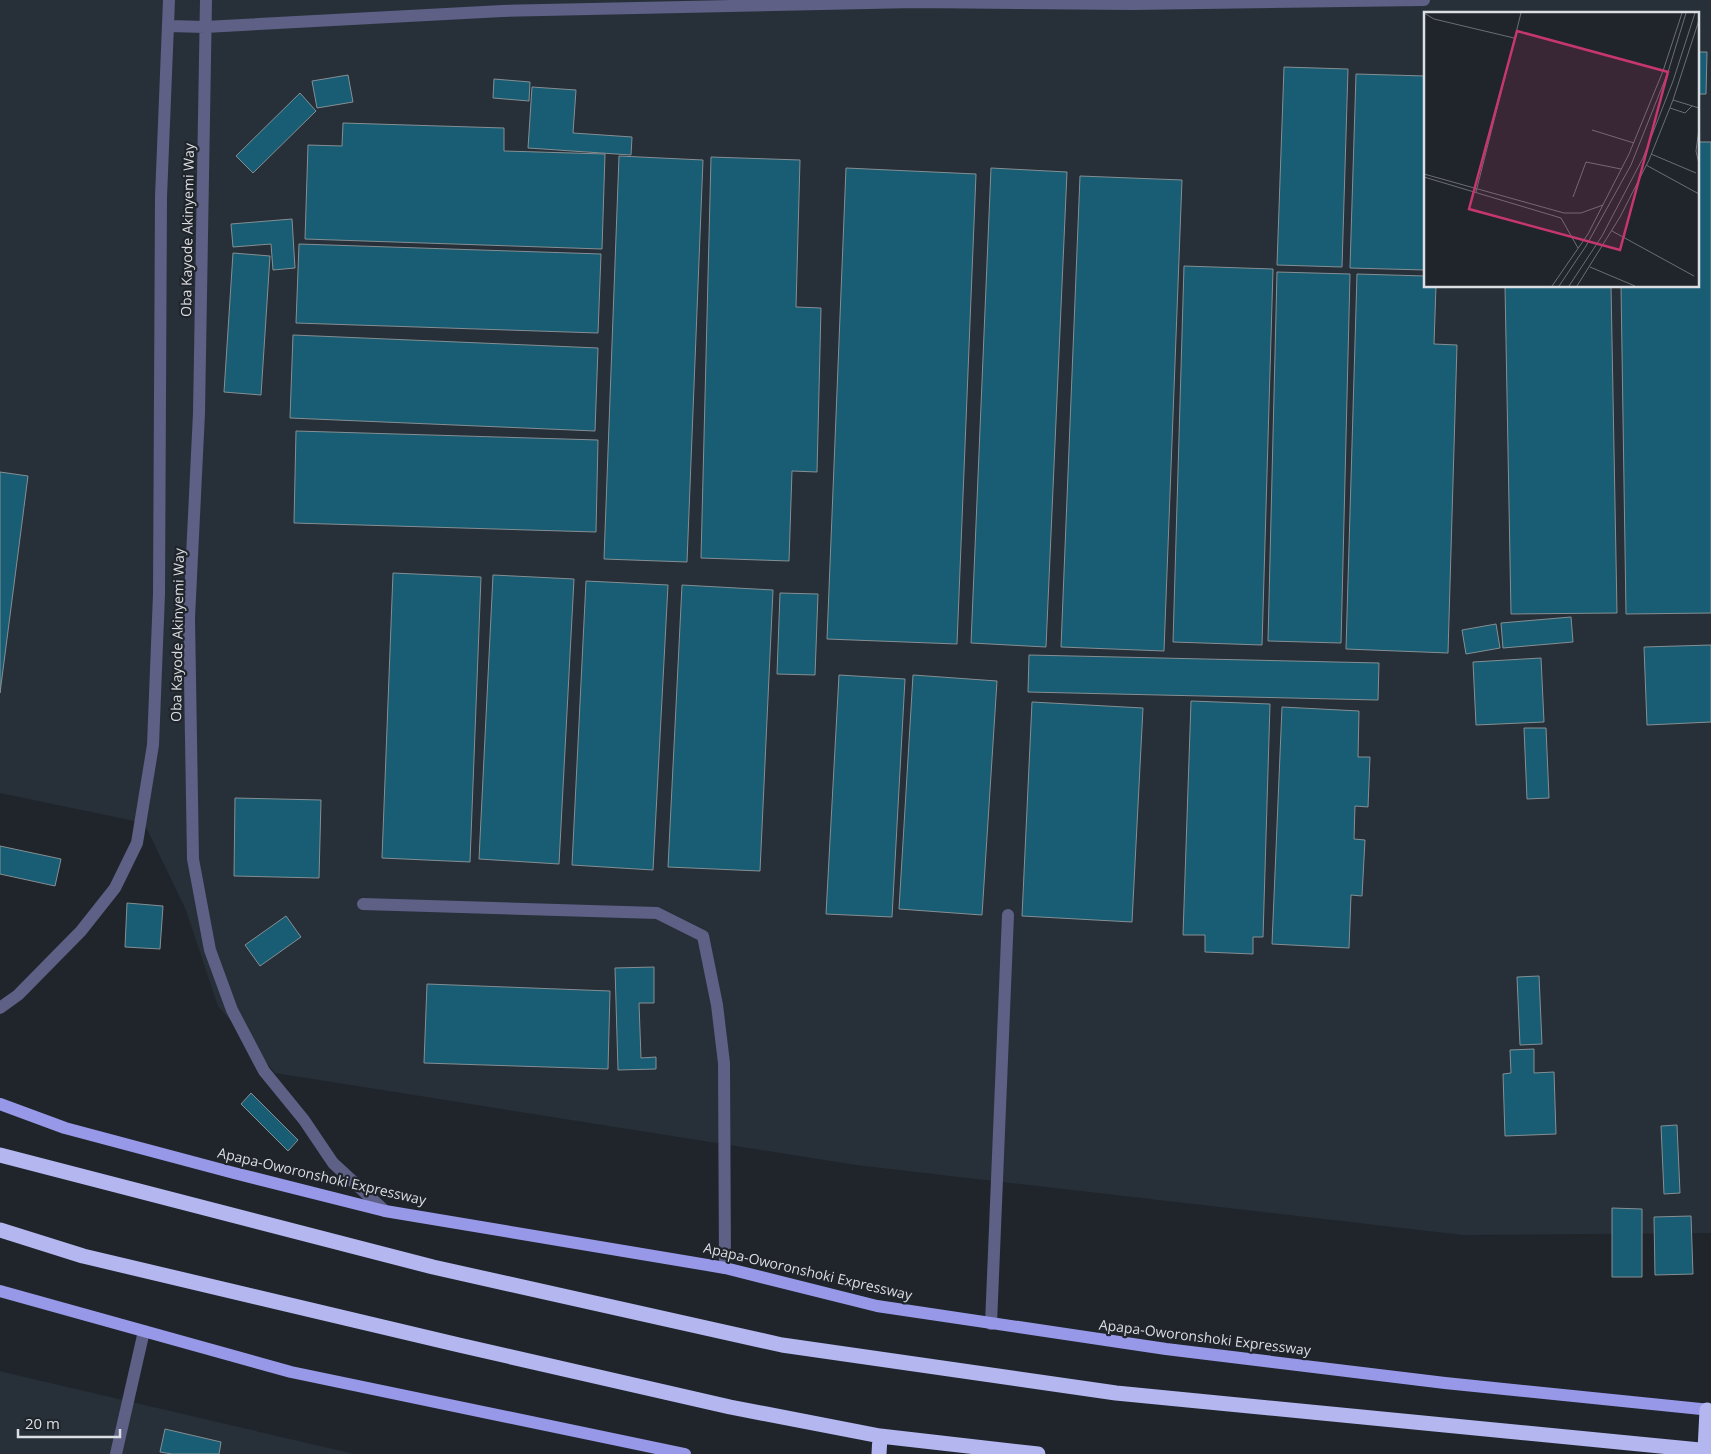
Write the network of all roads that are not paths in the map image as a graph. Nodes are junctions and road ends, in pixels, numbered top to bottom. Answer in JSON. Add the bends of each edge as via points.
{"nodes":[{"id":1,"x":169,"y":0,"type":"edge"},
{"id":2,"x":206,"y":0,"type":"edge"},
{"id":3,"x":1424,"y":0,"type":"edge"},
{"id":4,"x":169,"y":26,"type":"junction"},
{"id":5,"x":205,"y":27,"type":"junction"},
{"id":6,"x":363,"y":904,"type":"dead end"},
{"id":7,"x":1008,"y":915,"type":"dead end"},
{"id":8,"x":0,"y":1008,"type":"edge"},
{"id":9,"x":0,"y":1104,"type":"edge"},
{"id":10,"x":0,"y":1155,"type":"edge"},
{"id":11,"x":385,"y":1211,"type":"junction"},
{"id":12,"x":0,"y":1230,"type":"edge"},
{"id":13,"x":725,"y":1268,"type":"junction"},
{"id":14,"x":0,"y":1291,"type":"edge"},
{"id":15,"x":991,"y":1324,"type":"junction"},
{"id":16,"x":144,"y":1331,"type":"junction"},
{"id":17,"x":1709,"y":1410,"type":"edge"},
{"id":18,"x":880,"y":1436,"type":"junction"},
{"id":19,"x":1708,"y":1451,"type":"edge"},
{"id":20,"x":116,"y":1454,"type":"edge"},
{"id":21,"x":685,"y":1454,"type":"edge"},
{"id":22,"x":879,"y":1454,"type":"edge"},
{"id":23,"x":1038,"y":1454,"type":"edge"}],
"edges":[{"from":1,"to":4,"type":"street","name":"Oba Kayode Akinyemi Way"},
{"from":2,"to":5,"type":"street","name":"Oba Kayode Akinyemi Way"},
{"from":3,"to":5,"type":"street","via":[[1132,4],[915,2],[512,10]]},
{"from":4,"to":5,"type":"street"},
{"from":4,"to":8,"type":"street","name":"Oba Kayode Akinyemi Way","via":[[161,197],[158,594],[153,736],[137,843],[115,888],[81,931]]},
{"from":5,"to":11,"type":"street","name":"Oba Kayode Akinyemi Way","via":[[199,414],[189,618],[193,859],[210,950],[232,1010],[264,1071],[304,1120],[333,1163]]},
{"from":6,"to":13,"type":"street","via":[[657,913],[703,936],[717,1005],[724,1063]]},
{"from":7,"to":15,"type":"street"},
{"from":9,"to":11,"type":"main road","name":"Apapa-Oworonshoki Expressway","via":[[66,1128]]},
{"from":10,"to":19,"type":"highway","via":[[434,1267],[782,1344],[1116,1393]]},
{"from":11,"to":13,"type":"main road","name":"Apapa-Oworonshoki Expressway"},
{"from":12,"to":18,"type":"highway","via":[[83,1256],[459,1345],[730,1407]]},
{"from":13,"to":15,"type":"main road","name":"Apapa-Oworonshoki Expressway","via":[[877,1306]]},
{"from":14,"to":16,"type":"main road"},
{"from":15,"to":17,"type":"main road","name":"Apapa-Oworonshoki Expressway","via":[[1445,1383]]},
{"from":16,"to":20,"type":"street"},
{"from":16,"to":21,"type":"main road","via":[[290,1372]]},
{"from":17,"to":19,"type":"highway"},
{"from":18,"to":22,"type":"highway"},
{"from":18,"to":23,"type":"highway"}]}
